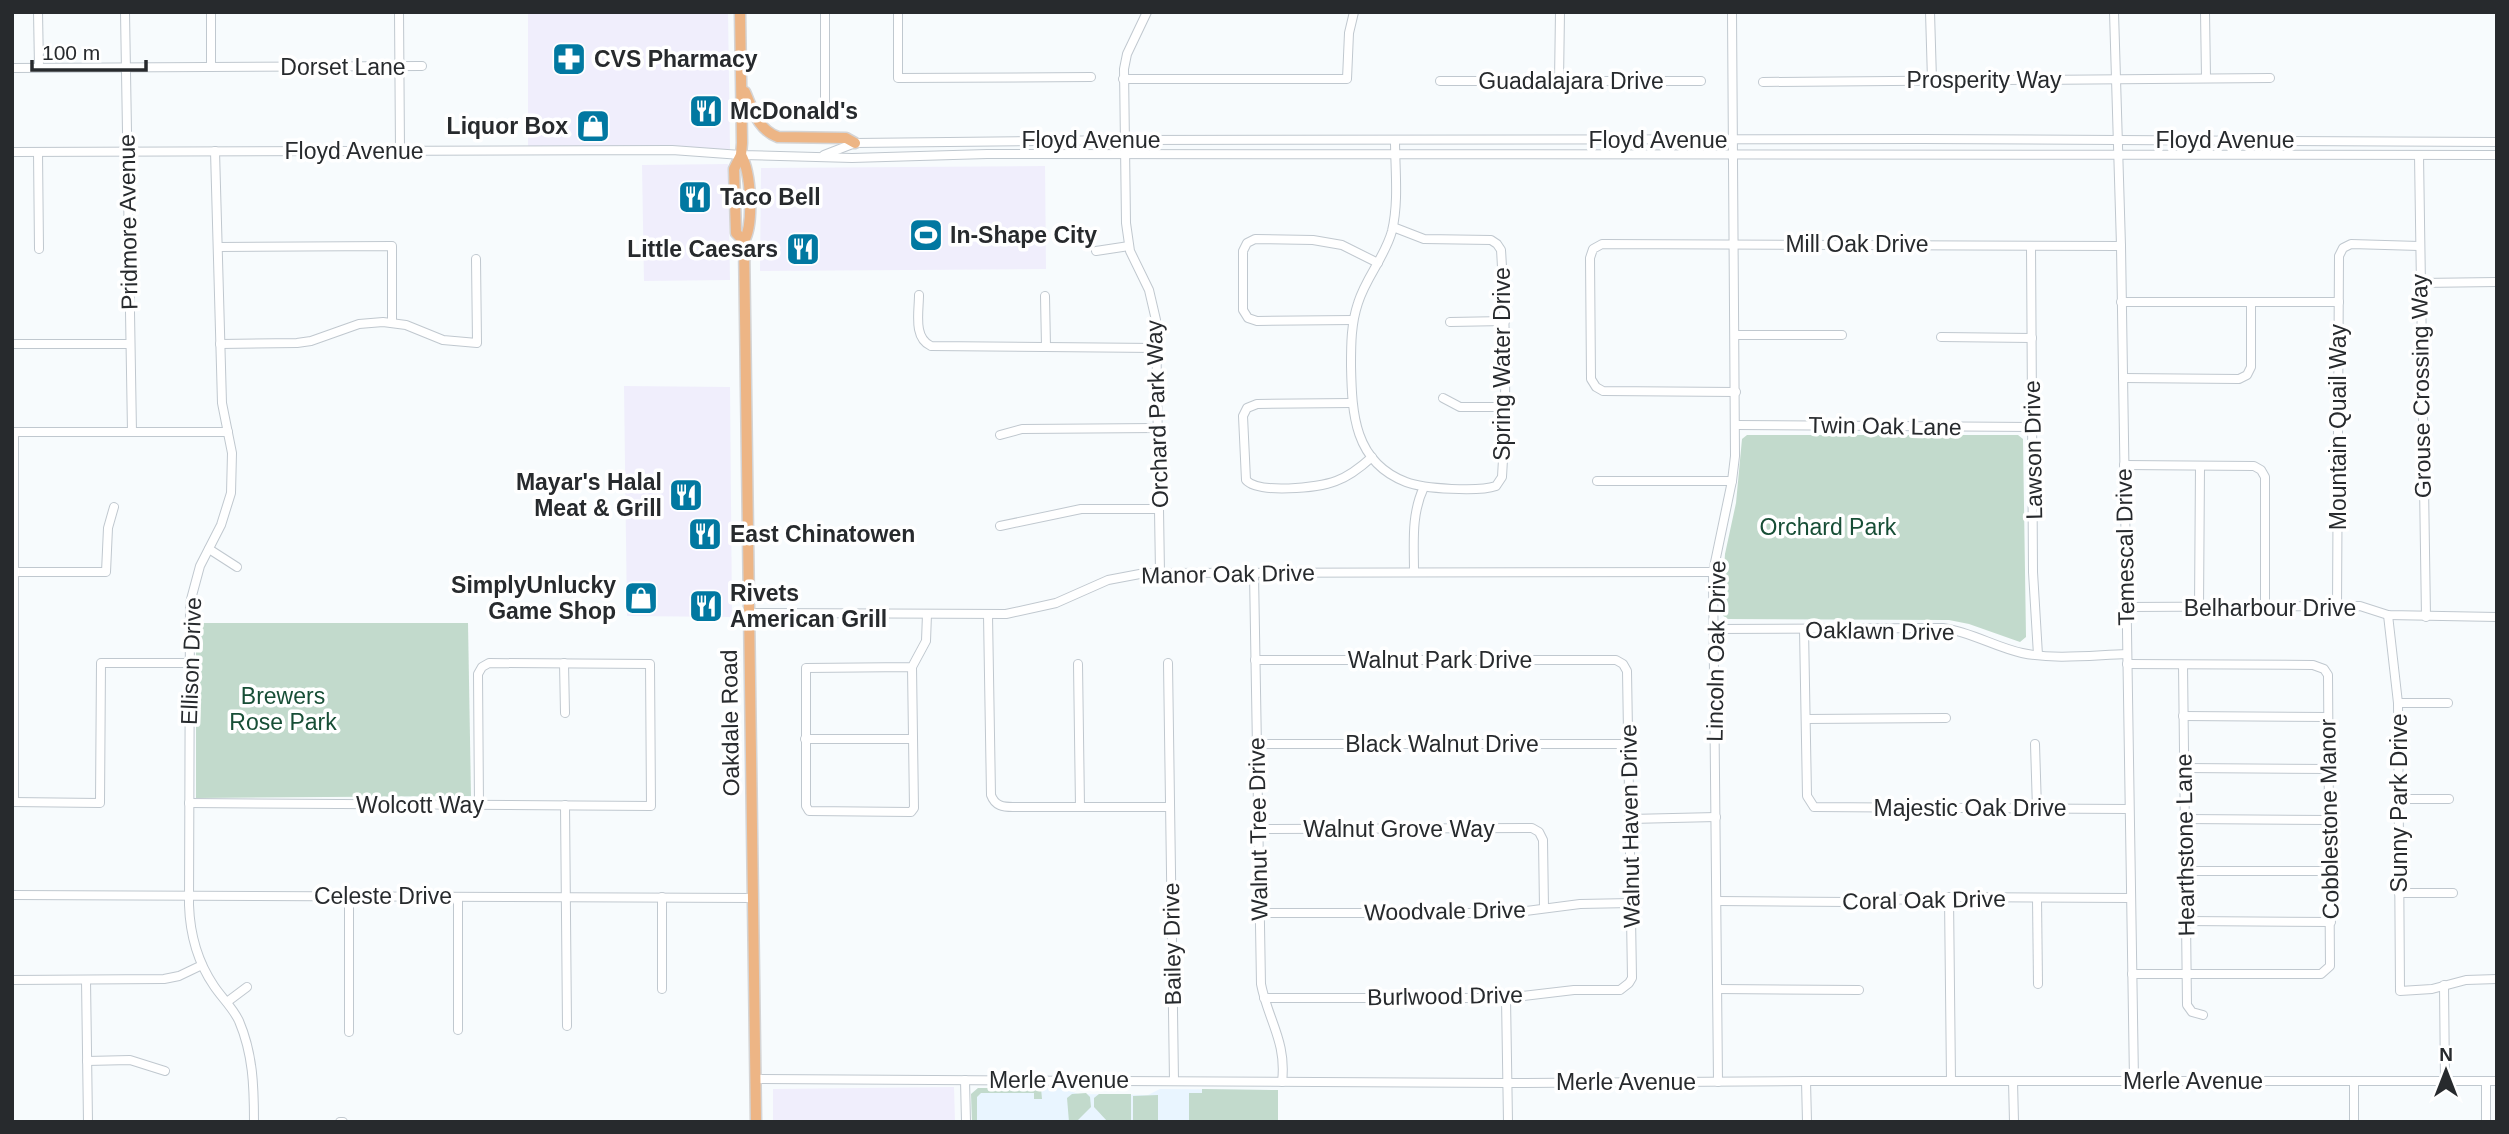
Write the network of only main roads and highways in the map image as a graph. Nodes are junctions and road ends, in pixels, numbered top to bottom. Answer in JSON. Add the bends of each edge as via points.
{"nodes":[{"id":1,"x":740,"y":12,"type":"edge"},
{"id":2,"x":743,"y":87,"type":"junction"},
{"id":3,"x":855,"y":143,"type":"road end"},
{"id":4,"x":756,"y":1122,"type":"edge"}],
"edges":[{"from":1,"to":2,"type":"main road","name":"Oakdale Road"},
{"from":2,"to":3,"type":"main road","via":[[769,134],[846,138]]},
{"from":2,"to":4,"type":"main road","name":"Oakdale Road","via":[[741,155],[748,166],[749,205],[749,232],[744,241]]}]}
